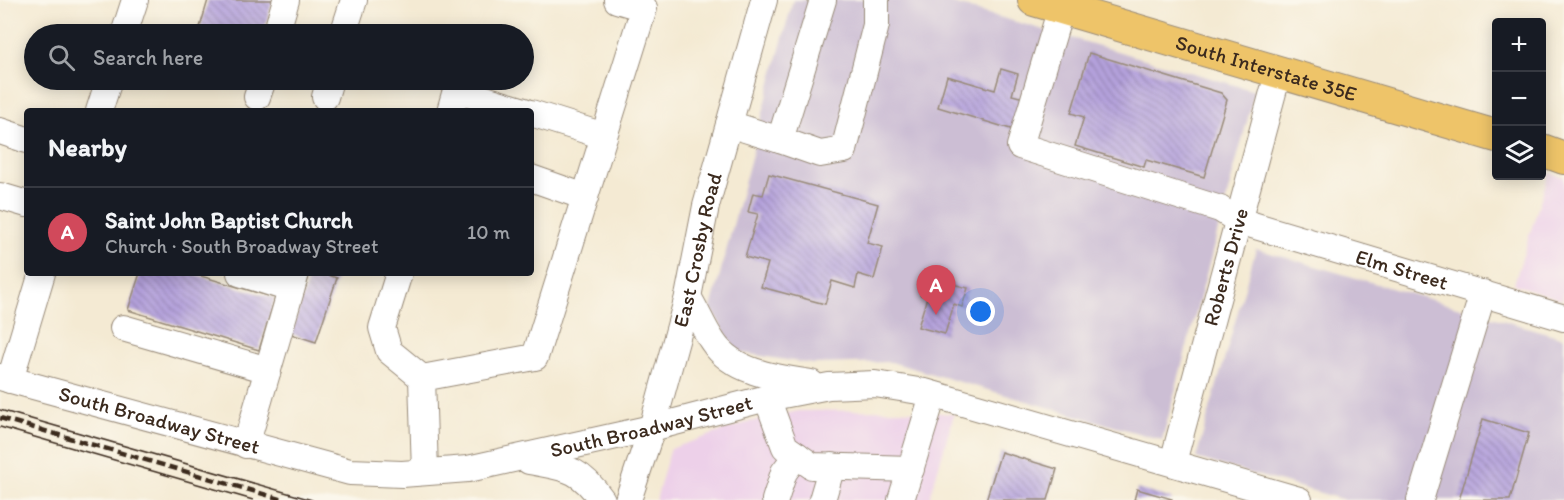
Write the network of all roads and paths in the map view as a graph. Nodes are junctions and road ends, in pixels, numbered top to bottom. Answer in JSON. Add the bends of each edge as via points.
{"nodes":[{"id":1,"x":135,"y":0,"type":"edge"},
{"id":2,"x":286,"y":0,"type":"edge"},
{"id":3,"x":354,"y":0,"type":"edge"},
{"id":4,"x":617,"y":0,"type":"edge"},
{"id":5,"x":764,"y":0,"type":"edge"},
{"id":6,"x":823,"y":0,"type":"edge"},
{"id":7,"x":876,"y":0,"type":"edge"},
{"id":8,"x":1048,"y":4,"type":"edge"},
{"id":9,"x":127,"y":24,"type":"edge"},
{"id":10,"x":279,"y":24,"type":"edge"},
{"id":11,"x":347,"y":24,"type":"edge"},
{"id":12,"x":1279,"y":70,"type":"junction"},
{"id":13,"x":106,"y":90,"type":"edge"},
{"id":14,"x":456,"y":90,"type":"edge"},
{"id":15,"x":456,"y":90,"type":"edge"},
{"id":16,"x":100,"y":108,"type":"edge"},
{"id":17,"x":451,"y":108,"type":"edge"},
{"id":18,"x":514,"y":108,"type":"edge"},
{"id":19,"x":534,"y":114,"type":"edge"},
{"id":20,"x":729,"y":124,"type":"junction"},
{"id":21,"x":0,"y":131,"type":"edge"},
{"id":22,"x":1492,"y":134,"type":"edge"},
{"id":23,"x":604,"y":136,"type":"junction"},
{"id":24,"x":24,"y":139,"type":"edge"},
{"id":25,"x":780,"y":140,"type":"junction"},
{"id":26,"x":1546,"y":151,"type":"edge"},
{"id":27,"x":1564,"y":158,"type":"edge"},
{"id":28,"x":534,"y":179,"type":"edge"},
{"id":29,"x":0,"y":196,"type":"edge"},
{"id":30,"x":585,"y":197,"type":"junction"},
{"id":31,"x":24,"y":203,"type":"edge"},
{"id":32,"x":1239,"y":221,"type":"junction"},
{"id":33,"x":41,"y":276,"type":"edge"},
{"id":34,"x":260,"y":276,"type":"edge"},
{"id":35,"x":398,"y":276,"type":"edge"},
{"id":36,"x":294,"y":281,"type":"edge"},
{"id":37,"x":1483,"y":293,"type":"junction"},
{"id":38,"x":688,"y":297,"type":"junction"},
{"id":39,"x":1564,"y":318,"type":"edge"},
{"id":40,"x":123,"y":328,"type":"dead end"},
{"id":41,"x":268,"y":370,"type":"junction"},
{"id":42,"x":422,"y":378,"type":"junction"},
{"id":43,"x":5,"y":379,"type":"edge"},
{"id":44,"x":829,"y":386,"type":"junction"},
{"id":45,"x":933,"y":395,"type":"junction"},
{"id":46,"x":767,"y":398,"type":"junction"},
{"id":47,"x":652,"y":428,"type":"junction"},
{"id":48,"x":246,"y":445,"type":"junction"},
{"id":49,"x":797,"y":455,"type":"junction"},
{"id":50,"x":517,"y":459,"type":"junction"},
{"id":51,"x":1173,"y":462,"type":"junction"},
{"id":52,"x":832,"y":466,"type":"junction"},
{"id":53,"x":911,"y":469,"type":"junction"},
{"id":54,"x":425,"y":472,"type":"junction"},
{"id":55,"x":602,"y":500,"type":"edge"},
{"id":56,"x":628,"y":500,"type":"edge"},
{"id":57,"x":775,"y":500,"type":"edge"},
{"id":58,"x":822,"y":500,"type":"edge"},
{"id":59,"x":901,"y":500,"type":"edge"},
{"id":60,"x":1299,"y":500,"type":"edge"},
{"id":61,"x":1420,"y":500,"type":"edge"}],
"edges":[{"from":1,"to":9,"type":"street"},
{"from":2,"to":10,"type":"street"},
{"from":3,"to":11,"type":"street"},
{"from":4,"to":23,"type":"street","via":[[644,8]]},
{"from":5,"to":20,"type":"street","name":"East Crosby Road"},
{"from":6,"to":25,"type":"street"},
{"from":7,"to":25,"type":"street","via":[[876,25],[844,150],[819,154]]},
{"from":8,"to":12,"type":"main road","name":"South Interstate 35E"},
{"from":8,"to":32,"type":"street","name":"Elm Street","via":[[1020,146],[1220,209]]},
{"from":12,"to":22,"type":"main road","name":"South Interstate 35E"},
{"from":12,"to":32,"type":"street","name":"Roberts Drive"},
{"from":13,"to":16,"type":"street"},
{"from":14,"to":17,"type":"street"},
{"from":15,"to":18,"type":"street"},
{"from":19,"to":23,"type":"street"},
{"from":20,"to":25,"type":"street"},
{"from":20,"to":38,"type":"street","name":"East Crosby Road","via":[[706,206]]},
{"from":21,"to":24,"type":"street"},
{"from":23,"to":30,"type":"street"},
{"from":26,"to":27,"type":"main road"},
{"from":28,"to":30,"type":"street"},
{"from":29,"to":31,"type":"street"},
{"from":30,"to":42,"type":"street","via":[[535,357]]},
{"from":32,"to":37,"type":"street","name":"Elm Street"},
{"from":32,"to":51,"type":"street","name":"Roberts Drive"},
{"from":33,"to":43,"type":"street"},
{"from":34,"to":36,"type":"street"},
{"from":35,"to":42,"type":"street","via":[[382,328],[389,351]]},
{"from":36,"to":41,"type":"street"},
{"from":37,"to":39,"type":"street","name":"Elm Street"},
{"from":37,"to":61,"type":"street"},
{"from":38,"to":44,"type":"street","via":[[714,344],[743,368]]},
{"from":38,"to":47,"type":"street","name":"East Crosby Road"},
{"from":40,"to":41,"type":"street"},
{"from":41,"to":48,"type":"street"},
{"from":42,"to":54,"type":"street"},
{"from":43,"to":48,"type":"street","name":"South Broadway Street"},
{"from":44,"to":45,"type":"street","name":"South Broadway Street","via":[[875,384]]},
{"from":44,"to":46,"type":"street","name":"South Broadway Street"},
{"from":45,"to":51,"type":"street","name":"South Broadway Street"},
{"from":45,"to":53,"type":"street"},
{"from":46,"to":47,"type":"street","name":"South Broadway Street"},
{"from":46,"to":49,"type":"street","via":[[785,447]]},
{"from":47,"to":50,"type":"street","name":"South Broadway Street"},
{"from":47,"to":56,"type":"street","name":"East Crosby Road"},
{"from":48,"to":54,"type":"street","name":"South Broadway Street","via":[[350,472]]},
{"from":49,"to":52,"type":"street","via":[[812,466]]},
{"from":49,"to":57,"type":"street","via":[[784,472]]},
{"from":50,"to":54,"type":"street","name":"South Broadway Street","via":[[468,469]]},
{"from":50,"to":55,"type":"street","via":[[579,474]]},
{"from":51,"to":60,"type":"street","name":"South Broadway Street"},
{"from":52,"to":53,"type":"street"},
{"from":52,"to":58,"type":"street"},
{"from":53,"to":59,"type":"street"}]}
